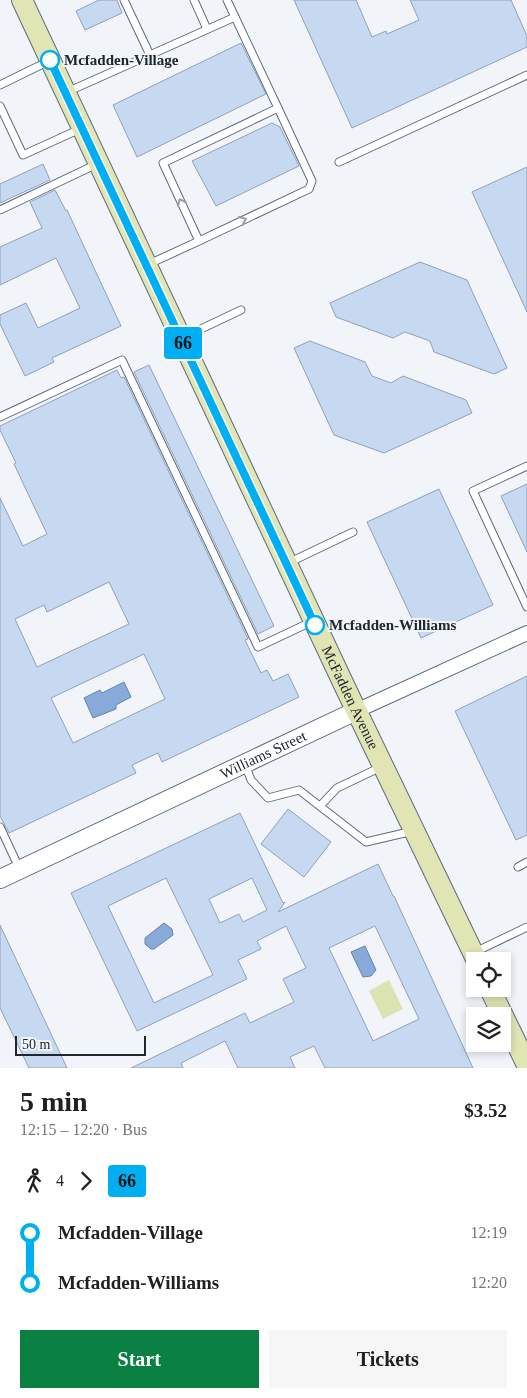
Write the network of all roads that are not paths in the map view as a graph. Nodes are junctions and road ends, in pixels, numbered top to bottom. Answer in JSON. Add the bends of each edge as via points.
{"nodes":[{"id":1,"x":22,"y":0,"type":"edge"},
{"id":2,"x":124,"y":0,"type":"edge"},
{"id":3,"x":194,"y":0,"type":"edge"},
{"id":4,"x":227,"y":0,"type":"edge"},
{"id":5,"x":235,"y":16,"type":"junction"},
{"id":6,"x":207,"y":29,"type":"junction"},
{"id":7,"x":150,"y":55,"type":"junction"},
{"id":8,"x":50,"y":60,"type":"junction"},
{"id":9,"x":527,"y":75,"type":"edge"},
{"id":10,"x":0,"y":85,"type":"edge"},
{"id":11,"x":65,"y":93,"type":"junction"},
{"id":12,"x":0,"y":106,"type":"edge"},
{"id":13,"x":278,"y":108,"type":"junction"},
{"id":14,"x":82,"y":128,"type":"junction"},
{"id":15,"x":339,"y":162,"type":"dead end"},
{"id":16,"x":98,"y":163,"type":"junction"},
{"id":17,"x":0,"y":210,"type":"edge"},
{"id":18,"x":199,"y":241,"type":"junction"},
{"id":19,"x":146,"y":265,"type":"junction"},
{"id":20,"x":241,"y":310,"type":"dead end"},
{"id":21,"x":181,"y":339,"type":"junction"},
{"id":22,"x":0,"y":417,"type":"edge"},
{"id":23,"x":527,"y":466,"type":"edge"},
{"id":24,"x":353,"y":532,"type":"dead end"},
{"id":25,"x":287,"y":563,"type":"junction"},
{"id":26,"x":527,"y":608,"type":"edge"},
{"id":27,"x":314,"y":621,"type":"junction"},
{"id":28,"x":527,"y":633,"type":"edge"},
{"id":29,"x":356,"y":711,"type":"junction"},
{"id":30,"x":245,"y":764,"type":"junction"},
{"id":31,"x":383,"y":766,"type":"junction"},
{"id":32,"x":321,"y":805,"type":"junction"},
{"id":33,"x":0,"y":828,"type":"edge"},
{"id":34,"x":414,"y":830,"type":"junction"},
{"id":35,"x":527,"y":862,"type":"edge"},
{"id":36,"x":518,"y":867,"type":"dead end"},
{"id":37,"x":20,"y":870,"type":"junction"},
{"id":38,"x":0,"y":879,"type":"edge"},
{"id":39,"x":527,"y":927,"type":"edge"},
{"id":40,"x":473,"y":952,"type":"edge"},
{"id":41,"x":484,"y":952,"type":"edge"},
{"id":42,"x":494,"y":997,"type":"edge"},
{"id":43,"x":527,"y":1065,"type":"edge"}],
"edges":[{"from":1,"to":8,"type":"main road","name":"McFadden Avenue"},
{"from":2,"to":7,"type":"lane"},
{"from":3,"to":6,"type":"lane"},
{"from":4,"to":5,"type":"lane"},
{"from":5,"to":6,"type":"lane"},
{"from":5,"to":13,"type":"lane"},
{"from":6,"to":7,"type":"lane"},
{"from":7,"to":11,"type":"lane"},
{"from":8,"to":10,"type":"lane"},
{"from":8,"to":11,"type":"main road","name":"McFadden Avenue"},
{"from":9,"to":15,"type":"lane"},
{"from":11,"to":14,"type":"main road","name":"McFadden Avenue"},
{"from":12,"to":14,"type":"lane","via":[[22,155]]},
{"from":18,"to":13,"type":"lane","one_way":true,"via":[[309,189],[312,181]]},
{"from":18,"to":13,"type":"lane","one_way":true,"via":[[163,163]]},
{"from":14,"to":16,"type":"main road","name":"McFadden Avenue"},
{"from":16,"to":17,"type":"lane"},
{"from":16,"to":19,"type":"main road","name":"McFadden Avenue"},
{"from":18,"to":19,"type":"lane"},
{"from":19,"to":21,"type":"main road","name":"McFadden Avenue"},
{"from":20,"to":21,"type":"lane"},
{"from":21,"to":25,"type":"main road","name":"McFadden Avenue"},
{"from":22,"to":27,"type":"lane","via":[[122,360],[258,648]]},
{"from":23,"to":26,"type":"lane","via":[[473,491]]},
{"from":24,"to":25,"type":"lane"},
{"from":25,"to":27,"type":"main road","name":"McFadden Avenue"},
{"from":27,"to":29,"type":"main road","name":"McFadden Avenue"},
{"from":28,"to":29,"type":"street","name":"Williams Street"},
{"from":29,"to":30,"type":"street","name":"Williams Street"},
{"from":29,"to":31,"type":"main road","name":"McFadden Avenue"},
{"from":30,"to":32,"type":"lane","via":[[251,780],[268,798],[300,790]]},
{"from":30,"to":37,"type":"street","name":"Williams Street"},
{"from":31,"to":32,"type":"lane","via":[[337,788]]},
{"from":31,"to":34,"type":"main road","name":"McFadden Avenue"},
{"from":32,"to":34,"type":"lane","via":[[366,842]]},
{"from":33,"to":37,"type":"lane"},
{"from":34,"to":40,"type":"main road","name":"McFadden Avenue"},
{"from":35,"to":36,"type":"lane"},
{"from":37,"to":38,"type":"street","name":"Williams Street"},
{"from":39,"to":41,"type":"lane"},
{"from":42,"to":43,"type":"main road"}]}
